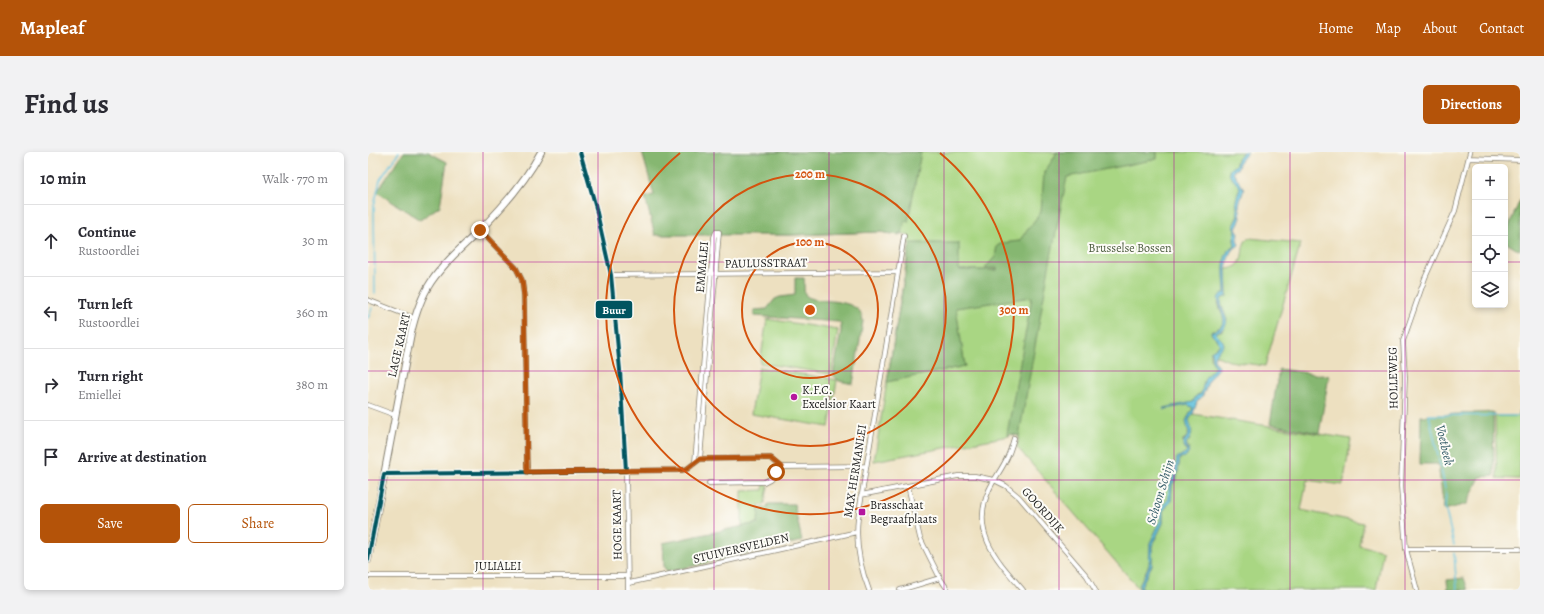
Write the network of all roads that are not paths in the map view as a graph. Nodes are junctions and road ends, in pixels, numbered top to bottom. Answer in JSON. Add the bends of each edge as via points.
{"nodes":[{"id":1,"x":541,"y":152,"type":"edge"},
{"id":2,"x":580,"y":152,"type":"edge"},
{"id":3,"x":1470,"y":152,"type":"edge"},
{"id":4,"x":1469,"y":158,"type":"junction"},
{"id":5,"x":1520,"y":160,"type":"edge"},
{"id":6,"x":480,"y":230,"type":"junction"},
{"id":7,"x":904,"y":236,"type":"dead end"},
{"id":8,"x":898,"y":272,"type":"junction"},
{"id":9,"x":713,"y":274,"type":"junction"},
{"id":10,"x":611,"y":275,"type":"junction"},
{"id":11,"x":368,"y":300,"type":"edge"},
{"id":12,"x":414,"y":318,"type":"junction"},
{"id":13,"x":368,"y":405,"type":"edge"},
{"id":14,"x":395,"y":415,"type":"junction"},
{"id":15,"x":1014,"y":438,"type":"dead end"},
{"id":16,"x":700,"y":459,"type":"junction"},
{"id":17,"x":694,"y":463,"type":"junction"},
{"id":18,"x":866,"y":466,"type":"junction"},
{"id":19,"x":782,"y":467,"type":"junction"},
{"id":20,"x":626,"y":471,"type":"junction"},
{"id":21,"x":527,"y":472,"type":"junction"},
{"id":22,"x":384,"y":474,"type":"junction"},
{"id":23,"x":994,"y":480,"type":"junction"},
{"id":24,"x":710,"y":483,"type":"dead end"},
{"id":25,"x":908,"y":486,"type":"junction"},
{"id":26,"x":861,"y":495,"type":"junction"},
{"id":27,"x":857,"y":532,"type":"junction"},
{"id":28,"x":370,"y":539,"type":"edge"},
{"id":29,"x":1406,"y":549,"type":"junction"},
{"id":30,"x":1520,"y":549,"type":"edge"},
{"id":31,"x":368,"y":560,"type":"edge"},
{"id":32,"x":368,"y":576,"type":"edge"},
{"id":33,"x":628,"y":576,"type":"junction"},
{"id":34,"x":940,"y":578,"type":"junction"},
{"id":35,"x":628,"y":583,"type":"junction"},
{"id":36,"x":628,"y":590,"type":"edge"},
{"id":37,"x":869,"y":590,"type":"edge"},
{"id":38,"x":900,"y":590,"type":"edge"},
{"id":39,"x":948,"y":590,"type":"edge"},
{"id":40,"x":1023,"y":590,"type":"edge"},
{"id":41,"x":1095,"y":590,"type":"edge"},
{"id":42,"x":1416,"y":590,"type":"edge"}],
"edges":[{"from":1,"to":6,"type":"street","name":"LAGE KAART","via":[[521,184]]},
{"from":2,"to":10,"type":"street","name":"HOGE KAART"},
{"from":3,"to":4,"type":"street","name":"HOLLEWEG"},
{"from":4,"to":5,"type":"street"},
{"from":4,"to":29,"type":"street","name":"HOLLEWEG","via":[[1455,211],[1425,278],[1403,341],[1405,378],[1401,486]]},
{"from":6,"to":12,"type":"street","name":"LAGE KAART","via":[[431,282]]},
{"from":6,"to":21,"type":"street","via":[[516,268],[522,280]]},
{"from":7,"to":8,"type":"street","name":"MAX HERMANLEI"},
{"from":8,"to":9,"type":"street","name":"PAULUSSTRAAT"},
{"from":8,"to":18,"type":"street","name":"MAX HERMANLEI"},
{"from":9,"to":9,"type":"street","name":"EMMALEI","via":[[719,232],[716,232],[714,237]]},
{"from":9,"to":10,"type":"street","name":"PAULUSSTRAAT"},
{"from":9,"to":16,"type":"street","name":"EMMALEI"},
{"from":9,"to":17,"type":"street","name":"EMMALEI"},
{"from":10,"to":20,"type":"street","name":"HOGE KAART"},
{"from":11,"to":12,"type":"street"},
{"from":12,"to":14,"type":"street","name":"LAGE KAART"},
{"from":13,"to":14,"type":"street"},
{"from":14,"to":22,"type":"street","name":"LAGE KAART"},
{"from":15,"to":23,"type":"street","via":[[1007,458]]},
{"from":16,"to":17,"type":"street"},
{"from":16,"to":19,"type":"street","via":[[771,458]]},
{"from":17,"to":20,"type":"street","via":[[682,470]]},
{"from":18,"to":19,"type":"street"},
{"from":18,"to":26,"type":"street","name":"MAX HERMANLEI"},
{"from":19,"to":24,"type":"street","via":[[764,482]]},
{"from":20,"to":21,"type":"street"},
{"from":20,"to":33,"type":"street","name":"HOGE KAART"},
{"from":21,"to":22,"type":"street"},
{"from":22,"to":28,"type":"street","name":"LAGE KAART"},
{"from":23,"to":25,"type":"street","name":"GOORDIJK","via":[[966,476]]},
{"from":23,"to":40,"type":"street","via":[[984,504],[985,537],[996,559]]},
{"from":23,"to":41,"type":"street","name":"GOORDIJK","via":[[1019,497],[1087,576]]},
{"from":25,"to":26,"type":"street","name":"GOORDIJK"},
{"from":25,"to":34,"type":"street","via":[[920,538]]},
{"from":26,"to":27,"type":"street","name":"MAX HERMANLEI"},
{"from":27,"to":35,"type":"street","name":"STUIVERSVELDEN"},
{"from":27,"to":37,"type":"street","name":"MAX HERMANLEI","via":[[861,565]]},
{"from":28,"to":31,"type":"street","name":"LAGE KAART"},
{"from":29,"to":30,"type":"street"},
{"from":29,"to":42,"type":"street","name":"HOLLEWEG"},
{"from":32,"to":33,"type":"street","name":"JULIALEI"},
{"from":33,"to":35,"type":"street","name":"HOGE KAART"},
{"from":34,"to":38,"type":"street"},
{"from":34,"to":39,"type":"street"},
{"from":35,"to":36,"type":"street","name":"HOGE KAART"}]}
